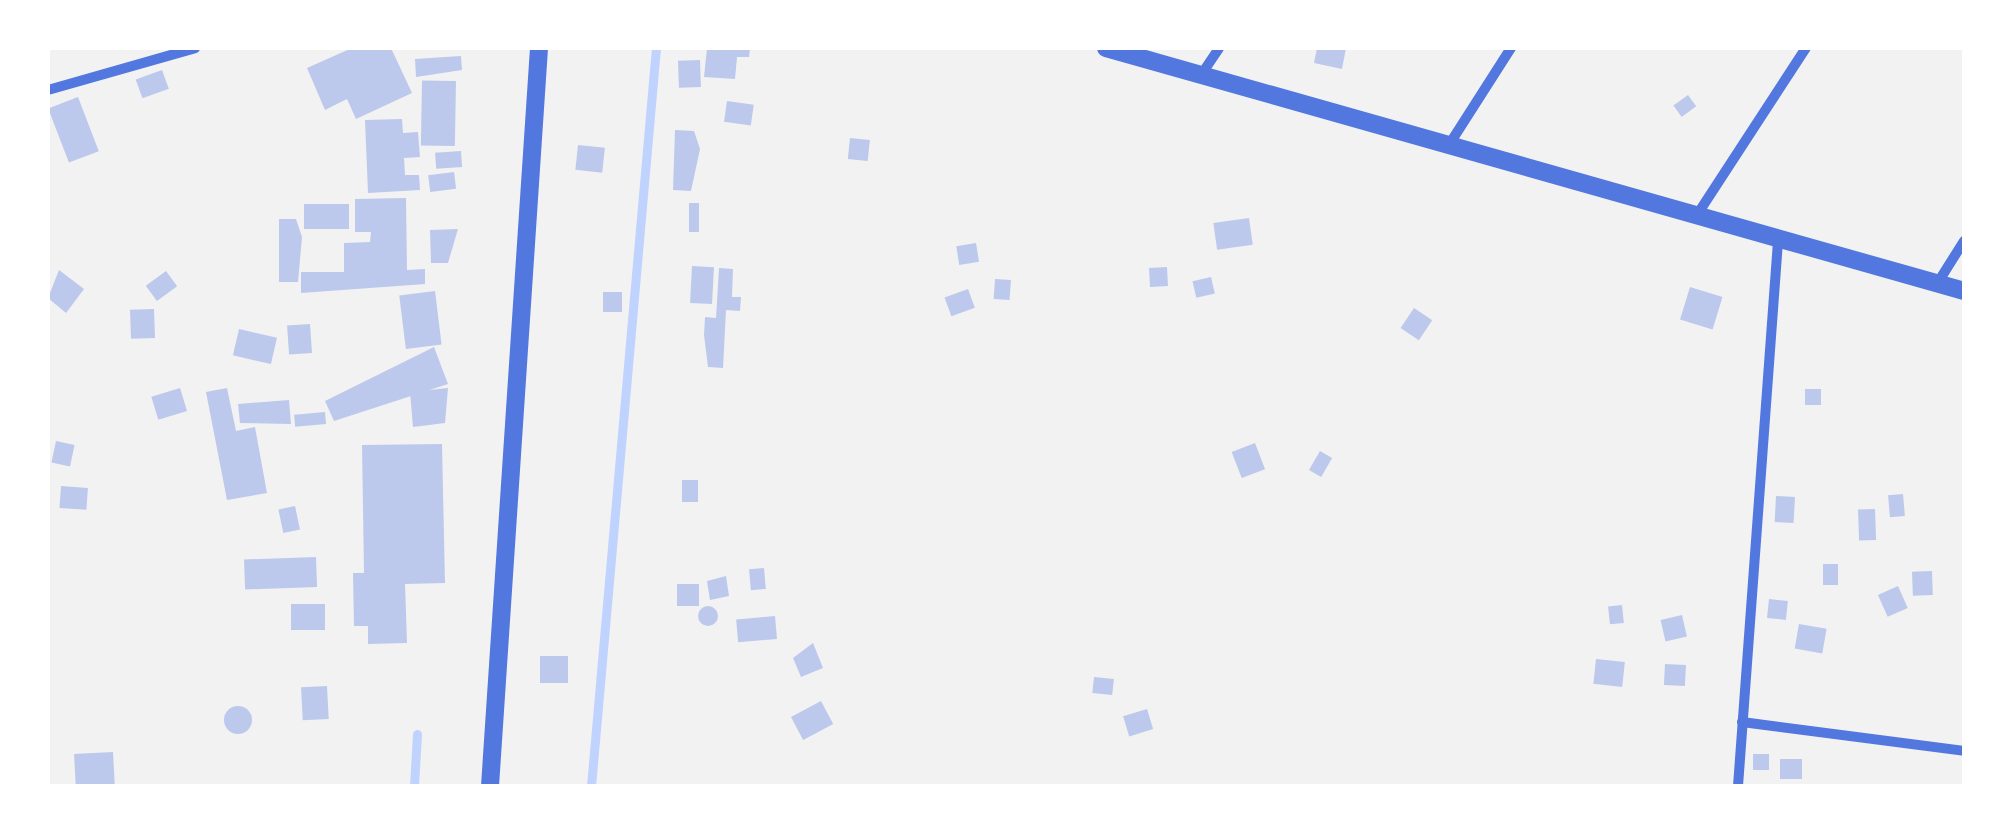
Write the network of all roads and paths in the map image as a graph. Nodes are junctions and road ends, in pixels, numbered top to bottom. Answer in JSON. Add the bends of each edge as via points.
{"nodes":[{"id":1,"x":195,"y":48,"type":"edge"},
{"id":2,"x":540,"y":48,"type":"edge"},
{"id":3,"x":1106,"y":48,"type":"edge"},
{"id":4,"x":1219,"y":48,"type":"edge"},
{"id":5,"x":1512,"y":48,"type":"edge"},
{"id":6,"x":1806,"y":48,"type":"edge"},
{"id":7,"x":1200,"y":76,"type":"junction"},
{"id":8,"x":48,"y":90,"type":"edge"},
{"id":9,"x":1446,"y":150,"type":"junction"},
{"id":10,"x":1694,"y":219,"type":"junction"},
{"id":11,"x":1778,"y":241,"type":"junction"},
{"id":12,"x":1964,"y":241,"type":"edge"},
{"id":13,"x":1938,"y":284,"type":"junction"},
{"id":14,"x":1964,"y":291,"type":"edge"},
{"id":15,"x":1742,"y":722,"type":"junction"},
{"id":16,"x":1964,"y":751,"type":"edge"},
{"id":17,"x":490,"y":786,"type":"edge"},
{"id":18,"x":1738,"y":786,"type":"edge"}],
"edges":[{"from":1,"to":8,"type":"street"},
{"from":2,"to":17,"type":"street"},
{"from":3,"to":7,"type":"street"},
{"from":4,"to":7,"type":"street"},
{"from":5,"to":9,"type":"street"},
{"from":6,"to":10,"type":"street"},
{"from":7,"to":9,"type":"street"},
{"from":9,"to":10,"type":"street"},
{"from":10,"to":11,"type":"street"},
{"from":11,"to":13,"type":"street"},
{"from":11,"to":15,"type":"street"},
{"from":12,"to":13,"type":"street"},
{"from":13,"to":14,"type":"street"},
{"from":15,"to":16,"type":"street"},
{"from":15,"to":18,"type":"street"}]}
